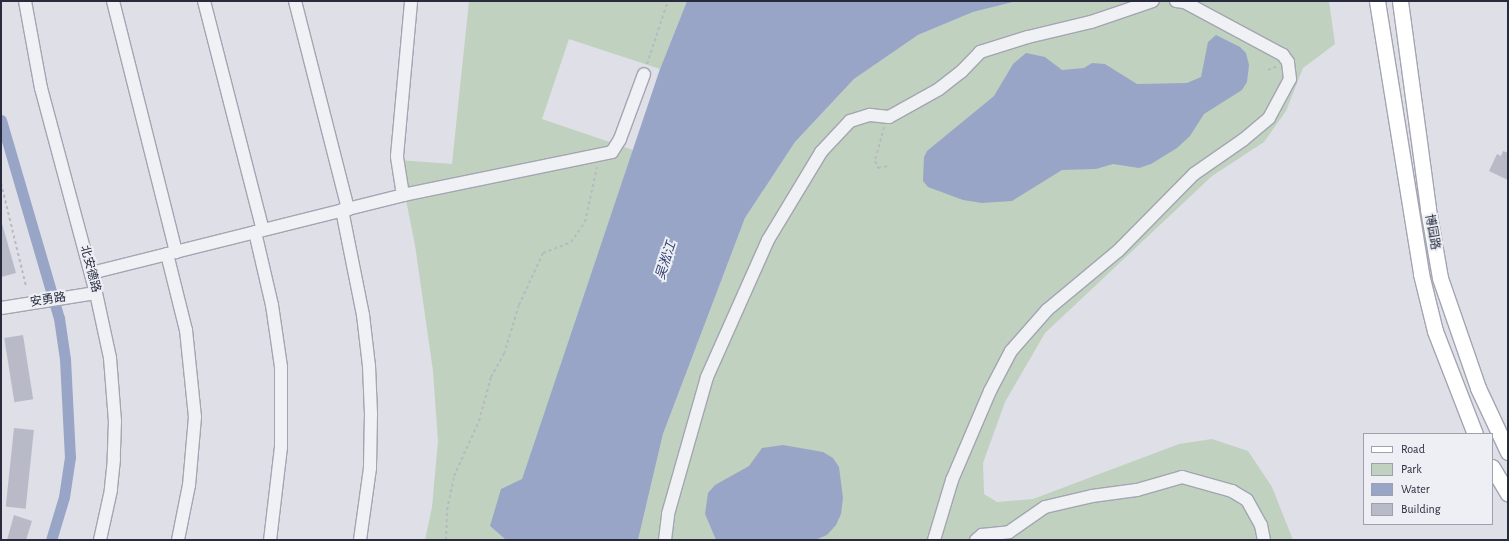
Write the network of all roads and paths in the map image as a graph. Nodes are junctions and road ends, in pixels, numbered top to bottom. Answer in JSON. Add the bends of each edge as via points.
{"nodes":[{"id":1,"x":25,"y":1,"type":"edge"},
{"id":2,"x":113,"y":1,"type":"edge"},
{"id":3,"x":204,"y":1,"type":"edge"},
{"id":4,"x":296,"y":1,"type":"edge"},
{"id":5,"x":411,"y":1,"type":"edge"},
{"id":6,"x":668,"y":1,"type":"edge"},
{"id":7,"x":1153,"y":1,"type":"edge"},
{"id":8,"x":1176,"y":1,"type":"edge"},
{"id":9,"x":1377,"y":1,"type":"edge"},
{"id":10,"x":1400,"y":1,"type":"edge"},
{"id":11,"x":644,"y":74,"type":"joint"},
{"id":12,"x":889,"y":117,"type":"junction"},
{"id":13,"x":601,"y":156,"type":"junction"},
{"id":14,"x":889,"y":166,"type":"dead end"},
{"id":15,"x":1,"y":183,"type":"edge"},
{"id":16,"x":403,"y":195,"type":"junction"},
{"id":17,"x":345,"y":210,"type":"junction"},
{"id":18,"x":259,"y":231,"type":"junction"},
{"id":19,"x":172,"y":253,"type":"junction"},
{"id":20,"x":91,"y":273,"type":"junction"},
{"id":21,"x":26,"y":286,"type":"dead end"},
{"id":22,"x":96,"y":293,"type":"junction"},
{"id":23,"x":1,"y":307,"type":"edge"},
{"id":24,"x":1475,"y":433,"type":"edge"},
{"id":25,"x":1508,"y":452,"type":"edge"},
{"id":26,"x":1493,"y":469,"type":"edge"},
{"id":27,"x":1508,"y":494,"type":"edge"},
{"id":28,"x":100,"y":540,"type":"edge"},
{"id":29,"x":178,"y":540,"type":"edge"},
{"id":30,"x":270,"y":540,"type":"edge"},
{"id":31,"x":360,"y":540,"type":"edge"},
{"id":32,"x":446,"y":540,"type":"edge"},
{"id":33,"x":665,"y":540,"type":"edge"},
{"id":34,"x":934,"y":540,"type":"edge"},
{"id":35,"x":976,"y":540,"type":"edge"},
{"id":36,"x":1264,"y":540,"type":"edge"}],
"edges":[{"from":1,"to":20,"type":"street","name":"北安德路","via":[[41,88]]},
{"from":2,"to":19,"type":"street"},
{"from":3,"to":18,"type":"street"},
{"from":4,"to":17,"type":"street"},
{"from":5,"to":16,"type":"street","via":[[397,156]]},
{"from":6,"to":11,"type":"path"},
{"from":7,"to":12,"type":"street","via":[[1091,22],[980,52],[961,72],[939,89]]},
{"from":8,"to":34,"type":"street","via":[[1184,2],[1283,55],[1288,62],[1290,79],[1269,118],[1243,140],[1194,174],[1118,251],[1047,310],[1011,351],[990,391],[952,480]]},
{"from":9,"to":24,"type":"main road","name":"博园路","via":[[1421,274],[1435,331]]},
{"from":10,"to":25,"type":"main road","name":"博园路","via":[[1428,209],[1440,278],[1478,388]]},
{"from":11,"to":13,"type":"street","via":[[615,148]]},
{"from":12,"to":14,"type":"path","via":[[882,132],[875,161],[878,168]]},
{"from":12,"to":33,"type":"street","via":[[870,115],[850,121],[821,152],[768,240],[707,377],[668,514]]},
{"from":13,"to":16,"type":"street"},
{"from":13,"to":32,"type":"path","via":[[585,222],[571,242],[543,253],[520,305],[504,354],[492,377],[479,421],[454,476],[447,510]]},
{"from":15,"to":21,"type":"path"},
{"from":16,"to":17,"type":"street"},
{"from":17,"to":18,"type":"street"},
{"from":17,"to":31,"type":"street","via":[[369,366],[370,468]]},
{"from":18,"to":19,"type":"street"},
{"from":18,"to":30,"type":"street","via":[[281,367],[281,447]]},
{"from":19,"to":20,"type":"street"},
{"from":19,"to":29,"type":"street","via":[[186,330],[195,417],[189,485]]},
{"from":20,"to":22,"type":"street","name":"北安德路"},
{"from":22,"to":23,"type":"street","name":"安勇路"},
{"from":22,"to":28,"type":"street","name":"北安德路","via":[[110,358],[115,421],[111,490]]},
{"from":26,"to":27,"type":"main road"},
{"from":35,"to":36,"type":"street","via":[[982,535],[1009,532],[1045,507],[1092,496],[1137,490],[1182,477],[1232,491],[1248,500],[1261,525]]}]}
